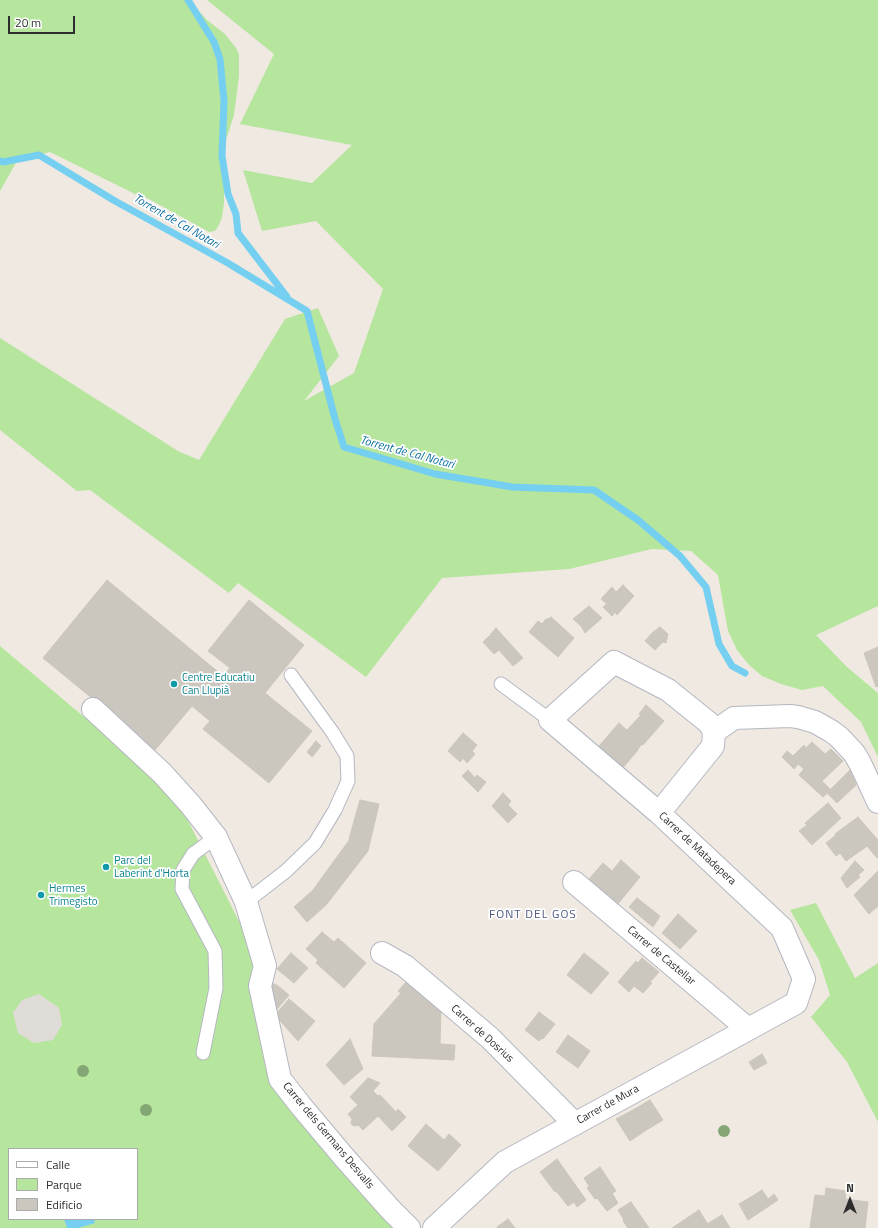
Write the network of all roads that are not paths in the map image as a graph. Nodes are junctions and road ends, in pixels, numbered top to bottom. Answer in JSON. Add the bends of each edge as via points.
{"nodes":[{"id":1,"x":291,"y":675,"type":"dead end"},
{"id":2,"x":501,"y":684,"type":"dead end"},
{"id":3,"x":93,"y":709,"type":"dead end"},
{"id":4,"x":550,"y":720,"type":"junction"},
{"id":5,"x":714,"y":732,"type":"junction"},
{"id":6,"x":878,"y":802,"type":"edge"},
{"id":7,"x":659,"y":813,"type":"junction"},
{"id":8,"x":216,"y":838,"type":"junction"},
{"id":9,"x":574,"y":882,"type":"dead end"},
{"id":10,"x":246,"y":902,"type":"junction"},
{"id":11,"x":382,"y":953,"type":"dead end"},
{"id":12,"x":796,"y":1003,"type":"joint"},
{"id":13,"x":748,"y":1029,"type":"junction"},
{"id":14,"x":203,"y":1053,"type":"dead end"},
{"id":15,"x":575,"y":1124,"type":"junction"},
{"id":16,"x":409,"y":1228,"type":"edge"},
{"id":17,"x":434,"y":1228,"type":"edge"}],
"edges":[{"from":1,"to":10,"type":"lane","via":[[347,756],[348,781],[335,810],[315,843],[286,871]]},
{"from":2,"to":4,"type":"lane"},
{"from":3,"to":8,"type":"street","name":"Carrer dels Germans Desvalls","via":[[162,773]]},
{"from":4,"to":5,"type":"street","via":[[614,662],[668,690],[709,722]]},
{"from":4,"to":7,"type":"street","name":"Carrer de Matadepera"},
{"from":5,"to":6,"type":"street","via":[[734,718],[798,716],[815,722],[839,737],[854,753]]},
{"from":5,"to":7,"type":"street","via":[[712,746]]},
{"from":7,"to":12,"type":"street","name":"Carrer de Matadepera","via":[[782,928],[804,979]]},
{"from":8,"to":10,"type":"street","name":"Carrer dels Germans Desvalls"},
{"from":8,"to":14,"type":"lane","via":[[193,854],[183,870],[182,882],[182,889],[215,950],[216,988]]},
{"from":9,"to":13,"type":"street","name":"Carrer de Castellar"},
{"from":10,"to":16,"type":"street","name":"Carrer dels Germans Desvalls","via":[[265,966],[260,986],[280,1079],[334,1145]]},
{"from":11,"to":15,"type":"street","name":"Carrer de Dosrius","via":[[405,966],[490,1038]]},
{"from":12,"to":13,"type":"street","name":"Carrer de Mura"},
{"from":13,"to":15,"type":"street","name":"Carrer de Mura"},
{"from":15,"to":17,"type":"street","name":"Carrer de Mura","via":[[505,1162]]}]}
